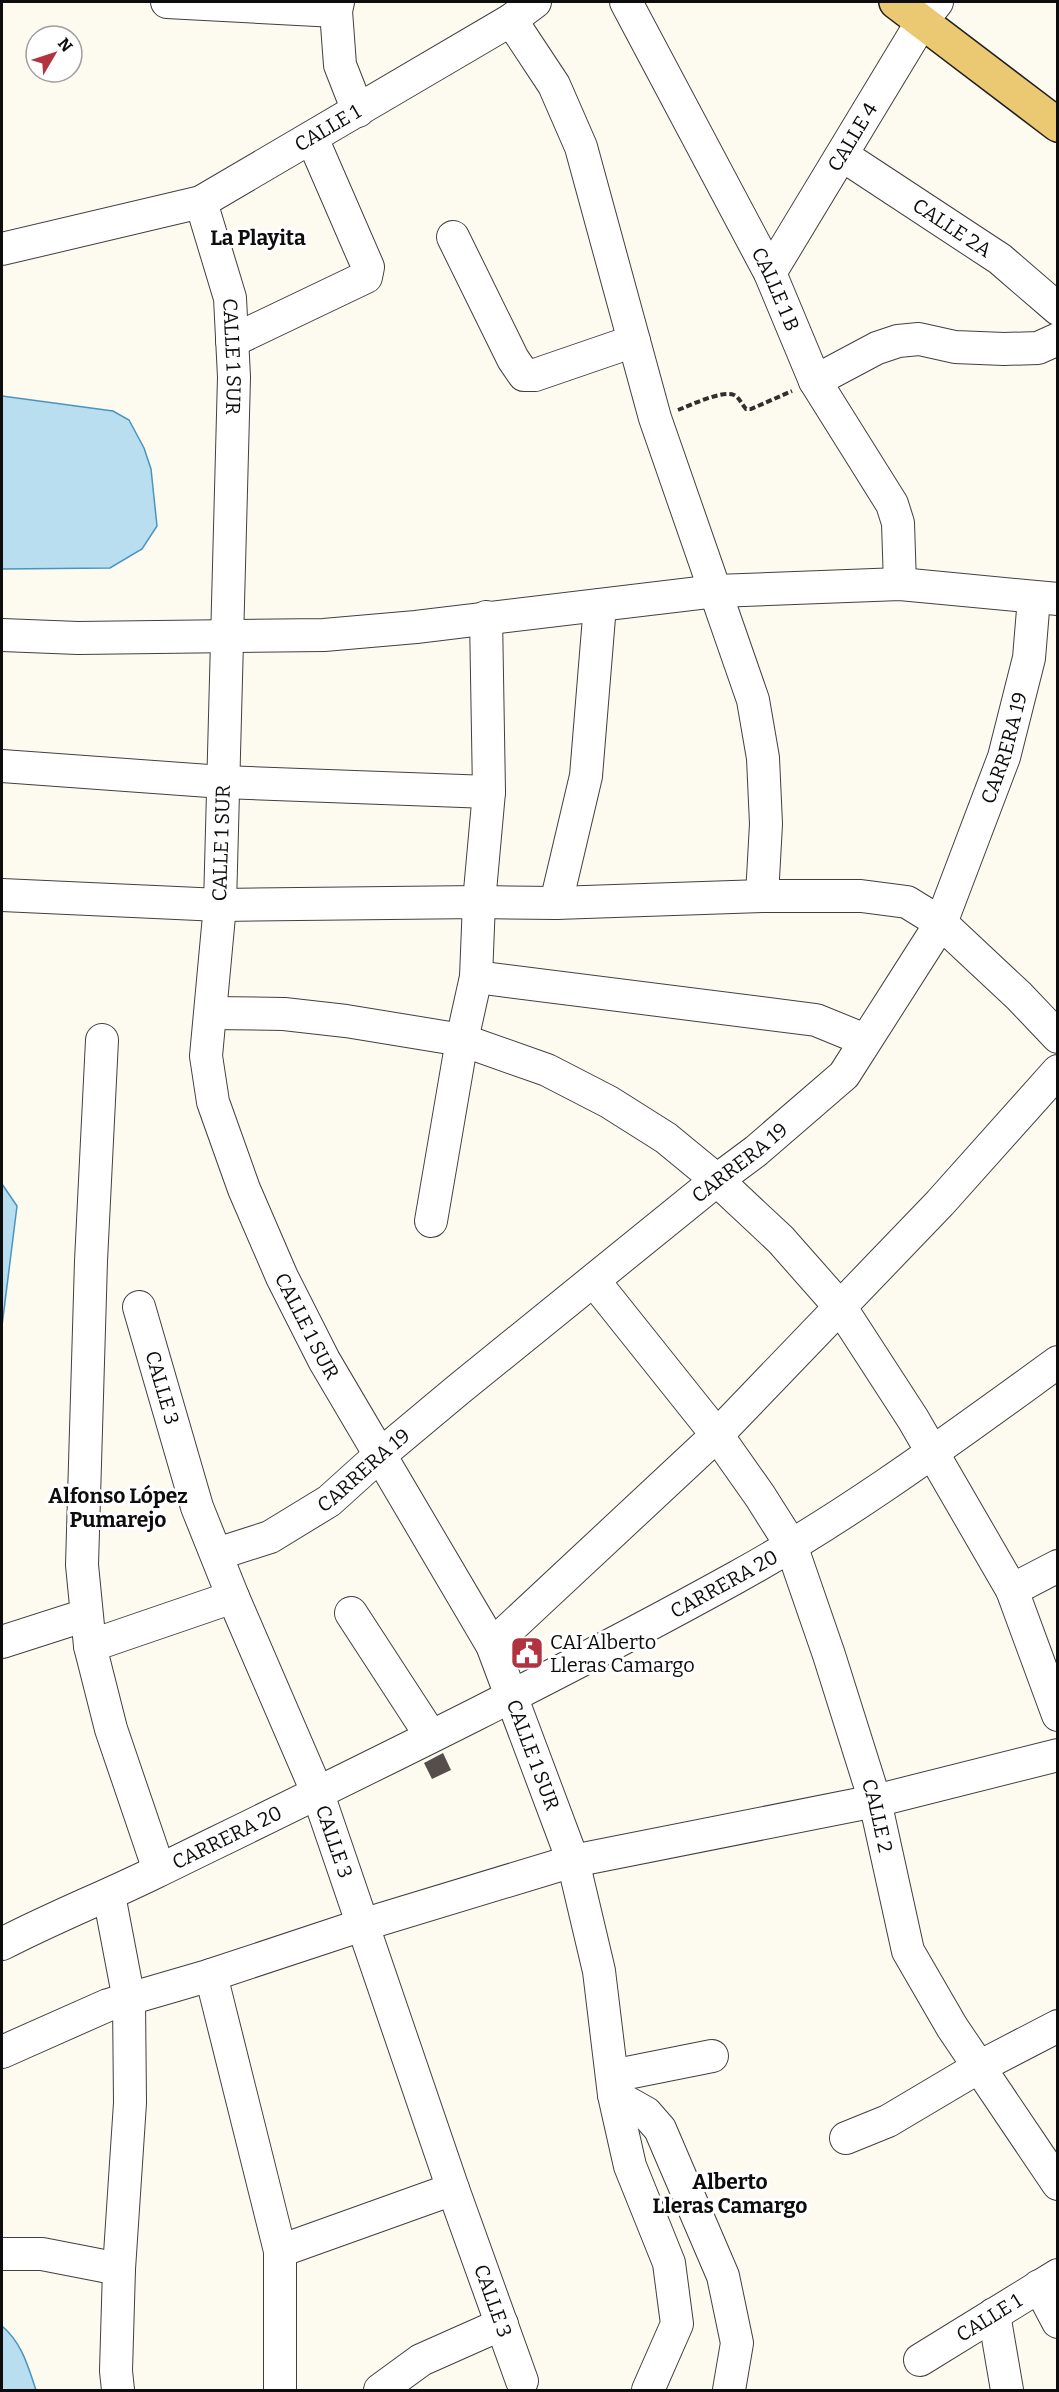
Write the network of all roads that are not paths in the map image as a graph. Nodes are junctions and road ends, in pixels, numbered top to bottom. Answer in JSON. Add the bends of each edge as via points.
{"nodes":[{"id":1,"x":167,"y":2,"type":"edge"},
{"id":2,"x":626,"y":2,"type":"edge"},
{"id":3,"x":896,"y":2,"type":"edge"},
{"id":4,"x":337,"y":6,"type":"edge"},
{"id":5,"x":523,"y":11,"type":"edge"},
{"id":6,"x":930,"y":11,"type":"edge"},
{"id":7,"x":358,"y":111,"type":"junction"},
{"id":8,"x":1058,"y":124,"type":"edge"},
{"id":9,"x":312,"y":138,"type":"junction"},
{"id":10,"x":842,"y":155,"type":"junction"},
{"id":11,"x":201,"y":202,"type":"junction"},
{"id":12,"x":453,"y":237,"type":"dead end"},
{"id":13,"x":2,"y":249,"type":"edge"},
{"id":14,"x":770,"y":273,"type":"junction"},
{"id":15,"x":1058,"y":309,"type":"edge"},
{"id":16,"x":1058,"y":339,"type":"edge"},
{"id":17,"x":232,"y":341,"type":"junction"},
{"id":18,"x":634,"y":341,"type":"junction"},
{"id":19,"x":815,"y":381,"type":"junction"},
{"id":20,"x":900,"y":584,"type":"junction"},
{"id":21,"x":716,"y":591,"type":"junction"},
{"id":22,"x":1046,"y":599,"type":"edge"},
{"id":23,"x":600,"y":605,"type":"junction"},
{"id":24,"x":486,"y":617,"type":"junction"},
{"id":25,"x":2,"y":635,"type":"edge"},
{"id":26,"x":227,"y":637,"type":"junction"},
{"id":27,"x":2,"y":766,"type":"edge"},
{"id":28,"x":223,"y":782,"type":"junction"},
{"id":29,"x":489,"y":792,"type":"junction"},
{"id":30,"x":2,"y":895,"type":"edge"},
{"id":31,"x":762,"y":896,"type":"junction"},
{"id":32,"x":479,"y":902,"type":"junction"},
{"id":33,"x":556,"y":903,"type":"junction"},
{"id":34,"x":220,"y":905,"type":"junction"},
{"id":35,"x":941,"y":923,"type":"junction"},
{"id":36,"x":476,"y":977,"type":"junction"},
{"id":37,"x":211,"y":1013,"type":"junction"},
{"id":38,"x":1058,"y":1036,"type":"edge"},
{"id":39,"x":102,"y":1040,"type":"dead end"},
{"id":40,"x":462,"y":1040,"type":"junction"},
{"id":41,"x":865,"y":1040,"type":"junction"},
{"id":42,"x":1058,"y":1071,"type":"edge"},
{"id":43,"x":717,"y":1180,"type":"junction"},
{"id":44,"x":430,"y":1221,"type":"dead end"},
{"id":45,"x":594,"y":1281,"type":"junction"},
{"id":46,"x":139,"y":1306,"type":"dead end"},
{"id":47,"x":841,"y":1308,"type":"junction"},
{"id":48,"x":1058,"y":1362,"type":"edge"},
{"id":49,"x":717,"y":1436,"type":"junction"},
{"id":50,"x":934,"y":1452,"type":"junction"},
{"id":51,"x":380,"y":1455,"type":"junction"},
{"id":52,"x":791,"y":1545,"type":"junction"},
{"id":53,"x":217,"y":1554,"type":"junction"},
{"id":54,"x":1058,"y":1566,"type":"edge"},
{"id":55,"x":1012,"y":1590,"type":"junction"},
{"id":56,"x":233,"y":1598,"type":"junction"},
{"id":57,"x":351,"y":1613,"type":"dead end"},
{"id":58,"x":86,"y":1615,"type":"junction"},
{"id":59,"x":2,"y":1642,"type":"edge"},
{"id":60,"x":492,"y":1645,"type":"junction"},
{"id":61,"x":90,"y":1646,"type":"junction"},
{"id":62,"x":512,"y":1696,"type":"junction"},
{"id":63,"x":1058,"y":1715,"type":"edge"},
{"id":64,"x":431,"y":1736,"type":"junction"},
{"id":65,"x":1058,"y":1755,"type":"edge"},
{"id":66,"x":318,"y":1794,"type":"junction"},
{"id":67,"x":875,"y":1801,"type":"junction"},
{"id":68,"x":573,"y":1861,"type":"junction"},
{"id":69,"x":159,"y":1870,"type":"junction"},
{"id":70,"x":109,"y":1895,"type":"junction"},
{"id":71,"x":362,"y":1924,"type":"junction"},
{"id":72,"x":2,"y":1944,"type":"edge"},
{"id":73,"x":211,"y":1975,"type":"junction"},
{"id":74,"x":129,"y":2000,"type":"junction"},
{"id":75,"x":1058,"y":2026,"type":"edge"},
{"id":76,"x":2,"y":2052,"type":"edge"},
{"id":77,"x":712,"y":2056,"type":"dead end"},
{"id":78,"x":979,"y":2067,"type":"junction"},
{"id":79,"x":613,"y":2085,"type":"junction"},
{"id":80,"x":846,"y":2138,"type":"dead end"},
{"id":81,"x":1058,"y":2184,"type":"edge"},
{"id":82,"x":453,"y":2189,"type":"junction"},
{"id":83,"x":280,"y":2251,"type":"junction"},
{"id":84,"x":2,"y":2254,"type":"edge"},
{"id":85,"x":119,"y":2269,"type":"junction"},
{"id":86,"x":1048,"y":2281,"type":"edge"},
{"id":87,"x":994,"y":2314,"type":"junction"},
{"id":88,"x":1058,"y":2322,"type":"edge"},
{"id":89,"x":502,"y":2324,"type":"junction"},
{"id":90,"x":920,"y":2360,"type":"dead end"},
{"id":91,"x":522,"y":2381,"type":"dead end"},
{"id":92,"x":118,"y":2391,"type":"edge"},
{"id":93,"x":280,"y":2391,"type":"edge"},
{"id":94,"x":380,"y":2391,"type":"edge"},
{"id":95,"x":648,"y":2391,"type":"edge"},
{"id":96,"x":729,"y":2391,"type":"edge"},
{"id":97,"x":1007,"y":2391,"type":"edge"}],
"edges":[{"from":1,"to":4,"type":"street"},
{"from":2,"to":14,"type":"street","name":"CALLE 1 B"},
{"from":3,"to":6,"type":"main road"},
{"from":4,"to":7,"type":"street","name":"CALLE 1","via":[[340,65]]},
{"from":5,"to":7,"type":"street"},
{"from":5,"to":18,"type":"street","via":[[581,147]]},
{"from":6,"to":8,"type":"main road"},
{"from":6,"to":10,"type":"street","name":"CALLE 4"},
{"from":7,"to":9,"type":"street","name":"CALLE 1"},
{"from":9,"to":11,"type":"street","name":"CALLE 1"},
{"from":9,"to":17,"type":"street","via":[[368,267],[366,277]]},
{"from":10,"to":14,"type":"street","name":"CALLE 4"},
{"from":10,"to":15,"type":"street","name":"CALLE 2A","via":[[1000,259]]},
{"from":11,"to":13,"type":"street","name":"CALLE 1"},
{"from":11,"to":17,"type":"street","name":"CALLE 1 SUR","via":[[230,298]]},
{"from":12,"to":18,"type":"street","via":[[524,375]]},
{"from":14,"to":19,"type":"street","name":"CALLE 1 B"},
{"from":16,"to":19,"type":"street","via":[[1038,348],[1004,349],[955,347],[919,339],[898,341]]},
{"from":17,"to":26,"type":"street","name":"CALLE 1 SUR"},
{"from":18,"to":21,"type":"street","via":[[655,418]]},
{"from":19,"to":20,"type":"street","name":"CALLE 1 B","via":[[892,504],[898,523]]},
{"from":20,"to":21,"type":"street"},
{"from":20,"to":22,"type":"street"},
{"from":21,"to":23,"type":"street"},
{"from":21,"to":31,"type":"street","via":[[753,700],[763,758],[766,824]]},
{"from":22,"to":35,"type":"street","name":"CARRERA 19","via":[[1004,757]]},
{"from":23,"to":24,"type":"street"},
{"from":23,"to":33,"type":"street","via":[[586,776]]},
{"from":24,"to":26,"type":"street","via":[[324,635]]},
{"from":24,"to":29,"type":"street"},
{"from":25,"to":26,"type":"street"},
{"from":26,"to":28,"type":"street","name":"CALLE 1 SUR"},
{"from":27,"to":28,"type":"street"},
{"from":28,"to":29,"type":"street"},
{"from":28,"to":34,"type":"street","name":"CALLE 1 SUR"},
{"from":29,"to":32,"type":"street"},
{"from":30,"to":34,"type":"street"},
{"from":31,"to":33,"type":"street"},
{"from":31,"to":35,"type":"street","via":[[861,896],[907,902]]},
{"from":32,"to":33,"type":"street"},
{"from":32,"to":34,"type":"street"},
{"from":32,"to":36,"type":"street"},
{"from":34,"to":37,"type":"street","name":"CALLE 1 SUR"},
{"from":35,"to":38,"type":"street"},
{"from":35,"to":41,"type":"street","name":"CARRERA 19"},
{"from":36,"to":40,"type":"street"},
{"from":36,"to":41,"type":"street","via":[[816,1020]]},
{"from":37,"to":40,"type":"street","via":[[284,1014]]},
{"from":37,"to":51,"type":"street","name":"CALLE 1 SUR","via":[[206,1056],[213,1102],[244,1190],[324,1360]]},
{"from":39,"to":58,"type":"street","via":[[84,1465],[82,1565]]},
{"from":40,"to":43,"type":"street","via":[[548,1070],[609,1101],[666,1137]]},
{"from":40,"to":44,"type":"street"},
{"from":41,"to":43,"type":"street","name":"CARRERA 19","via":[[844,1075]]},
{"from":42,"to":47,"type":"street"},
{"from":43,"to":45,"type":"street","name":"CARRERA 19"},
{"from":43,"to":47,"type":"street","via":[[781,1240]]},
{"from":45,"to":49,"type":"street","name":"CALLE 2"},
{"from":45,"to":51,"type":"street","name":"CARRERA 19"},
{"from":46,"to":53,"type":"street","name":"CALLE 3","via":[[197,1507]]},
{"from":47,"to":49,"type":"street"},
{"from":47,"to":50,"type":"street"},
{"from":48,"to":50,"type":"street","name":"CARRERA 20"},
{"from":49,"to":52,"type":"street","name":"CALLE 2"},
{"from":49,"to":60,"type":"street"},
{"from":50,"to":52,"type":"street","name":"CARRERA 20"},
{"from":50,"to":55,"type":"street"},
{"from":51,"to":53,"type":"street","name":"CARRERA 19","via":[[329,1501],[270,1537]]},
{"from":51,"to":60,"type":"street","name":"CALLE 1 SUR"},
{"from":52,"to":62,"type":"street","name":"CARRERA 20"},
{"from":52,"to":67,"type":"street","name":"CALLE 2"},
{"from":53,"to":56,"type":"street","name":"CALLE 3"},
{"from":54,"to":55,"type":"street"},
{"from":55,"to":63,"type":"street"},
{"from":56,"to":61,"type":"street"},
{"from":56,"to":66,"type":"street","name":"CALLE 3"},
{"from":57,"to":64,"type":"street"},
{"from":58,"to":59,"type":"street"},
{"from":58,"to":61,"type":"street"},
{"from":60,"to":62,"type":"street","name":"CALLE 1 SUR"},
{"from":61,"to":69,"type":"street","via":[[111,1729]]},
{"from":62,"to":64,"type":"street","name":"CARRERA 20"},
{"from":62,"to":68,"type":"street","name":"CALLE 1 SUR"},
{"from":64,"to":66,"type":"street","name":"CARRERA 20"},
{"from":65,"to":67,"type":"street"},
{"from":66,"to":69,"type":"street","name":"CARRERA 20"},
{"from":66,"to":71,"type":"street","name":"CALLE 3"},
{"from":67,"to":68,"type":"street"},
{"from":67,"to":78,"type":"street","name":"CALLE 2","via":[[908,1951]]},
{"from":68,"to":71,"type":"street"},
{"from":68,"to":79,"type":"street","name":"CALLE 1 SUR","via":[[599,1971]]},
{"from":69,"to":70,"type":"street","name":"CARRERA 20"},
{"from":70,"to":72,"type":"street","name":"CARRERA 20"},
{"from":70,"to":74,"type":"street"},
{"from":71,"to":73,"type":"street"},
{"from":71,"to":82,"type":"street","name":"CALLE 3"},
{"from":73,"to":74,"type":"street"},
{"from":73,"to":83,"type":"street"},
{"from":74,"to":76,"type":"street","via":[[108,2005]]},
{"from":74,"to":85,"type":"street","via":[[130,2103]]},
{"from":75,"to":78,"type":"street"},
{"from":77,"to":79,"type":"street"},
{"from":78,"to":80,"type":"street","via":[[888,2121]]},
{"from":78,"to":81,"type":"street","name":"CALLE 2"},
{"from":79,"to":95,"type":"street","name":"CALLE 1 SUR","via":[[630,2166],[669,2263],[677,2324]]},
{"from":79,"to":96,"type":"street","via":[[660,2129],[723,2276],[737,2343]]},
{"from":82,"to":83,"type":"street"},
{"from":82,"to":89,"type":"street","name":"CALLE 3"},
{"from":83,"to":93,"type":"street"},
{"from":84,"to":85,"type":"street","via":[[42,2254]]},
{"from":85,"to":92,"type":"street"},
{"from":86,"to":87,"type":"street","name":"CALLE 1"},
{"from":86,"to":88,"type":"street"},
{"from":87,"to":90,"type":"street","name":"CALLE 1"},
{"from":87,"to":97,"type":"street"},
{"from":89,"to":91,"type":"street","name":"CALLE 3"},
{"from":89,"to":94,"type":"street","via":[[421,2360]]}]}
